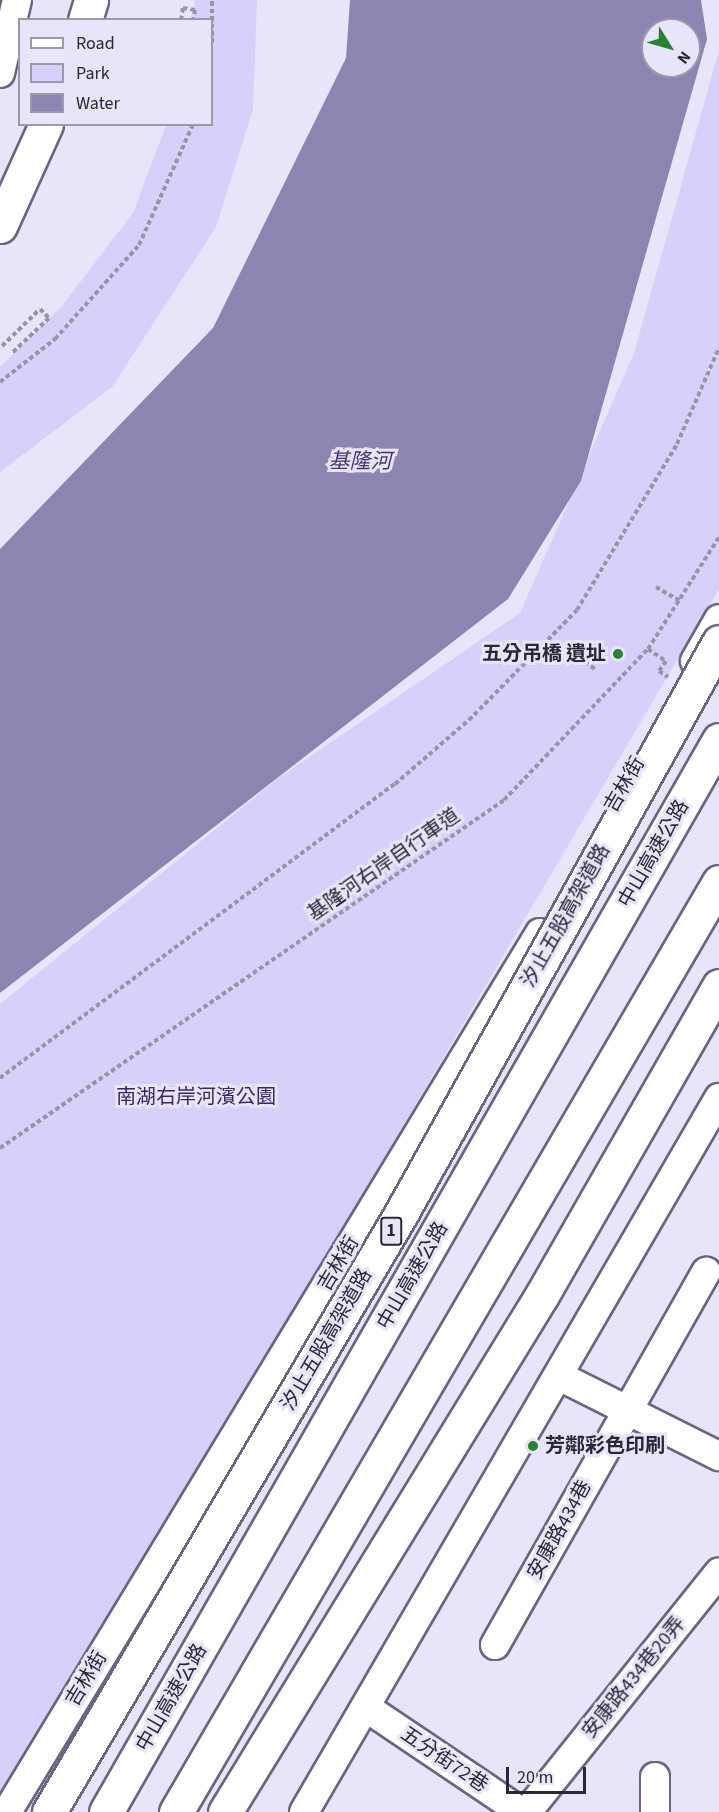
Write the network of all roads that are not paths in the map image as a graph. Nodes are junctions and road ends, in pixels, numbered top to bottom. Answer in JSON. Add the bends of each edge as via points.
{"nodes":[{"id":1,"x":16,"y":0,"type":"edge"},
{"id":2,"x":69,"y":0,"type":"edge"},
{"id":3,"x":91,"y":0,"type":"edge"},
{"id":4,"x":65,"y":18,"type":"edge"},
{"id":5,"x":86,"y":18,"type":"edge"},
{"id":6,"x":0,"y":73,"type":"edge"},
{"id":7,"x":30,"y":126,"type":"edge"},
{"id":8,"x":45,"y":126,"type":"edge"},
{"id":9,"x":0,"y":193,"type":"edge"},
{"id":10,"x":0,"y":226,"type":"edge"},
{"id":11,"x":719,"y":619,"type":"edge"},
{"id":12,"x":719,"y":642,"type":"edge"},
{"id":13,"x":719,"y":740,"type":"edge"},
{"id":14,"x":719,"y":882,"type":"edge"},
{"id":15,"x":719,"y":986,"type":"edge"},
{"id":16,"x":719,"y":1098,"type":"edge"},
{"id":17,"x":719,"y":1125,"type":"edge"},
{"id":18,"x":652,"y":1215,"type":"junction"},
{"id":19,"x":706,"y":1272,"type":"dead end"},
{"id":20,"x":559,"y":1376,"type":"junction"},
{"id":21,"x":627,"y":1410,"type":"junction"},
{"id":22,"x":719,"y":1456,"type":"edge"},
{"id":23,"x":719,"y":1572,"type":"edge"},
{"id":24,"x":495,"y":1645,"type":"dead end"},
{"id":25,"x":367,"y":1708,"type":"junction"},
{"id":26,"x":655,"y":1777,"type":"dead end"},
{"id":27,"x":8,"y":1812,"type":"edge"},
{"id":28,"x":49,"y":1812,"type":"edge"},
{"id":29,"x":106,"y":1812,"type":"edge"},
{"id":30,"x":176,"y":1812,"type":"edge"},
{"id":31,"x":225,"y":1812,"type":"edge"},
{"id":32,"x":304,"y":1812,"type":"edge"},
{"id":33,"x":521,"y":1812,"type":"edge"},
{"id":34,"x":527,"y":1812,"type":"edge"},
{"id":35,"x":654,"y":1812,"type":"edge"}],
"edges":[{"from":1,"to":6,"type":"street"},
{"from":2,"to":4,"type":"highway"},
{"from":3,"to":5,"type":"highway"},
{"from":7,"to":9,"type":"highway"},
{"from":8,"to":10,"type":"highway"},
{"from":11,"to":27,"type":"street","name":"吉林街","via":[[543,928]]},
{"from":12,"to":28,"type":"highway","name":"汐止五股高架道路","number":"1","bridge":true,"via":[[402,1212]]},
{"from":13,"to":29,"type":"highway","name":"中山高速公路","number":"1"},
{"from":14,"to":30,"type":"highway"},
{"from":15,"to":31,"type":"highway","via":[[542,1295]]},
{"from":16,"to":18,"type":"street"},
{"from":17,"to":18,"type":"street"},
{"from":18,"to":20,"type":"street"},
{"from":19,"to":21,"type":"street","name":"安康路434巷"},
{"from":20,"to":21,"type":"street"},
{"from":20,"to":25,"type":"street"},
{"from":21,"to":22,"type":"street"},
{"from":21,"to":24,"type":"street","name":"安康路434巷"},
{"from":23,"to":34,"type":"street","name":"安康路434巷20弄"},
{"from":25,"to":32,"type":"street"},
{"from":25,"to":33,"type":"street","name":"五分街72巷"},
{"from":26,"to":35,"type":"street"}]}
